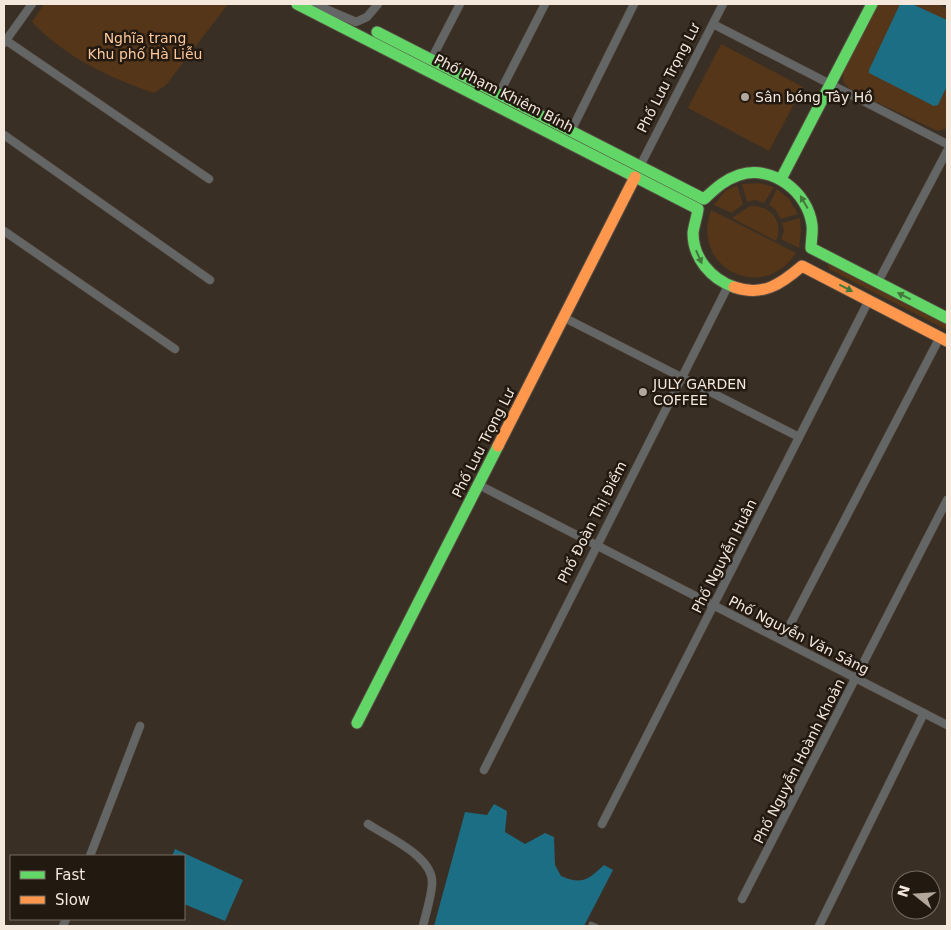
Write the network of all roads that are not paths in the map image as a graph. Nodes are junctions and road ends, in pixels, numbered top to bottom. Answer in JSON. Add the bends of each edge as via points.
{"nodes":[{"id":1,"x":32,"y":4,"type":"edge"},
{"id":2,"x":297,"y":4,"type":"edge"},
{"id":3,"x":314,"y":4,"type":"edge"},
{"id":4,"x":378,"y":4,"type":"edge"},
{"id":5,"x":460,"y":4,"type":"edge"},
{"id":6,"x":545,"y":4,"type":"edge"},
{"id":7,"x":634,"y":4,"type":"edge"},
{"id":8,"x":723,"y":4,"type":"edge"},
{"id":9,"x":872,"y":4,"type":"edge"},
{"id":10,"x":713,"y":24,"type":"junction"},
{"id":11,"x":377,"y":32,"type":"dead end"},
{"id":12,"x":4,"y":41,"type":"edge"},
{"id":13,"x":431,"y":60,"type":"junction"},
{"id":14,"x":831,"y":84,"type":"junction"},
{"id":15,"x":499,"y":94,"type":"junction"},
{"id":16,"x":571,"y":131,"type":"junction"},
{"id":17,"x":4,"y":135,"type":"edge"},
{"id":18,"x":947,"y":144,"type":"edge"},
{"id":19,"x":947,"y":152,"type":"edge"},
{"id":20,"x":638,"y":172,"type":"junction"},
{"id":21,"x":209,"y":179,"type":"dead end"},
{"id":22,"x":781,"y":179,"type":"junction"},
{"id":23,"x":4,"y":231,"type":"edge"},
{"id":24,"x":210,"y":280,"type":"dead end"},
{"id":25,"x":878,"y":282,"type":"junction"},
{"id":26,"x":728,"y":286,"type":"junction"},
{"id":27,"x":869,"y":300,"type":"junction"},
{"id":28,"x":564,"y":317,"type":"junction"},
{"id":29,"x":947,"y":318,"type":"edge"},
{"id":30,"x":944,"y":339,"type":"edge"},
{"id":31,"x":175,"y":349,"type":"dead end"},
{"id":32,"x":680,"y":377,"type":"junction"},
{"id":33,"x":799,"y":437,"type":"junction"},
{"id":34,"x":479,"y":485,"type":"junction"},
{"id":35,"x":947,"y":500,"type":"edge"},
{"id":36,"x":597,"y":545,"type":"junction"},
{"id":37,"x":713,"y":605,"type":"junction"},
{"id":38,"x":782,"y":640,"type":"junction"},
{"id":39,"x":856,"y":678,"type":"junction"},
{"id":40,"x":924,"y":713,"type":"junction"},
{"id":41,"x":357,"y":723,"type":"dead end"},
{"id":42,"x":947,"y":725,"type":"edge"},
{"id":43,"x":140,"y":726,"type":"dead end"},
{"id":44,"x":484,"y":770,"type":"dead end"},
{"id":45,"x":368,"y":824,"type":"dead end"},
{"id":46,"x":602,"y":824,"type":"dead end"},
{"id":47,"x":90,"y":855,"type":"edge"},
{"id":48,"x":742,"y":899,"type":"dead end"},
{"id":49,"x":591,"y":924,"type":"dead end"},
{"id":50,"x":423,"y":926,"type":"edge"},
{"id":51,"x":596,"y":926,"type":"edge"},
{"id":52,"x":819,"y":926,"type":"edge"}],
"edges":[{"from":1,"to":12,"type":"street"},
{"from":2,"to":20,"type":"street","name":"Phố Phạm Khiêm Bính"},
{"from":3,"to":4,"type":"street","via":[[356,22],[367,17]]},
{"from":5,"to":13,"type":"street"},
{"from":6,"to":15,"type":"street"},
{"from":7,"to":16,"type":"street"},
{"from":8,"to":10,"type":"street","name":"Phố Lưu Trọng Lư"},
{"from":9,"to":14,"type":"street"},
{"from":10,"to":14,"type":"street"},
{"from":10,"to":20,"type":"street","name":"Phố Lưu Trọng Lư"},
{"from":11,"to":13,"type":"street","name":"Phố Phạm Khiêm Bính"},
{"from":12,"to":21,"type":"street"},
{"from":13,"to":15,"type":"street","name":"Phố Phạm Khiêm Bính"},
{"from":14,"to":18,"type":"street"},
{"from":14,"to":22,"type":"street"},
{"from":15,"to":16,"type":"street","name":"Phố Phạm Khiêm Bính"},
{"from":16,"to":20,"type":"street","name":"Phố Phạm Khiêm Bính"},
{"from":17,"to":24,"type":"street"},
{"from":19,"to":25,"type":"street"},
{"from":20,"to":22,"type":"street","name":"Phố Phạm Khiêm Bính","via":[[704,199],[716,185],[742,173],[761,173]]},
{"from":20,"to":26,"type":"street","name":"Phố Phạm Khiêm Bính","one_way":true,"via":[[698,210],[694,231],[698,256],[714,277]]},
{"from":20,"to":28,"type":"street","name":"Phố Lưu Trọng Lư"},
{"from":25,"to":22,"type":"street","one_way":true,"via":[[811,248],[813,230],[809,212],[800,195]]},
{"from":23,"to":31,"type":"street"},
{"from":29,"to":25,"type":"street","one_way":true},
{"from":26,"to":27,"type":"street","one_way":true,"via":[[746,292],[764,291],[782,285],[802,266]]},
{"from":26,"to":32,"type":"street","name":"Phố Đoàn Thị Điểm"},
{"from":27,"to":30,"type":"street"},
{"from":27,"to":33,"type":"street","name":"Phố Nguyễn Huân"},
{"from":28,"to":32,"type":"street"},
{"from":28,"to":34,"type":"street","name":"Phố Lưu Trọng Lư"},
{"from":30,"to":38,"type":"street"},
{"from":32,"to":33,"type":"street"},
{"from":32,"to":36,"type":"street","name":"Phố Đoàn Thị Điểm"},
{"from":33,"to":37,"type":"street","name":"Phố Nguyễn Huân"},
{"from":34,"to":36,"type":"street","name":"Phố Nguyễn Văn Sảng"},
{"from":34,"to":41,"type":"street","name":"Phố Lưu Trọng Lư"},
{"from":35,"to":39,"type":"street","name":"Phố Nguyễn Hoành Khoản"},
{"from":36,"to":37,"type":"street","name":"Phố Nguyễn Văn Sảng"},
{"from":36,"to":44,"type":"street","name":"Phố Đoàn Thị Điểm"},
{"from":37,"to":38,"type":"street","name":"Phố Nguyễn Văn Sảng"},
{"from":37,"to":46,"type":"street","name":"Phố Nguyễn Huân"},
{"from":38,"to":39,"type":"street","name":"Phố Nguyễn Văn Sảng"},
{"from":39,"to":40,"type":"street","name":"Phố Nguyễn Văn Sảng"},
{"from":39,"to":48,"type":"street","name":"Phố Nguyễn Hoành Khoản"},
{"from":40,"to":42,"type":"street","name":"Phố Nguyễn Văn Sảng"},
{"from":40,"to":52,"type":"street"},
{"from":43,"to":47,"type":"street"},
{"from":45,"to":50,"type":"street","via":[[422,859],[429,867],[432,885]]},
{"from":49,"to":51,"type":"lane"}]}
